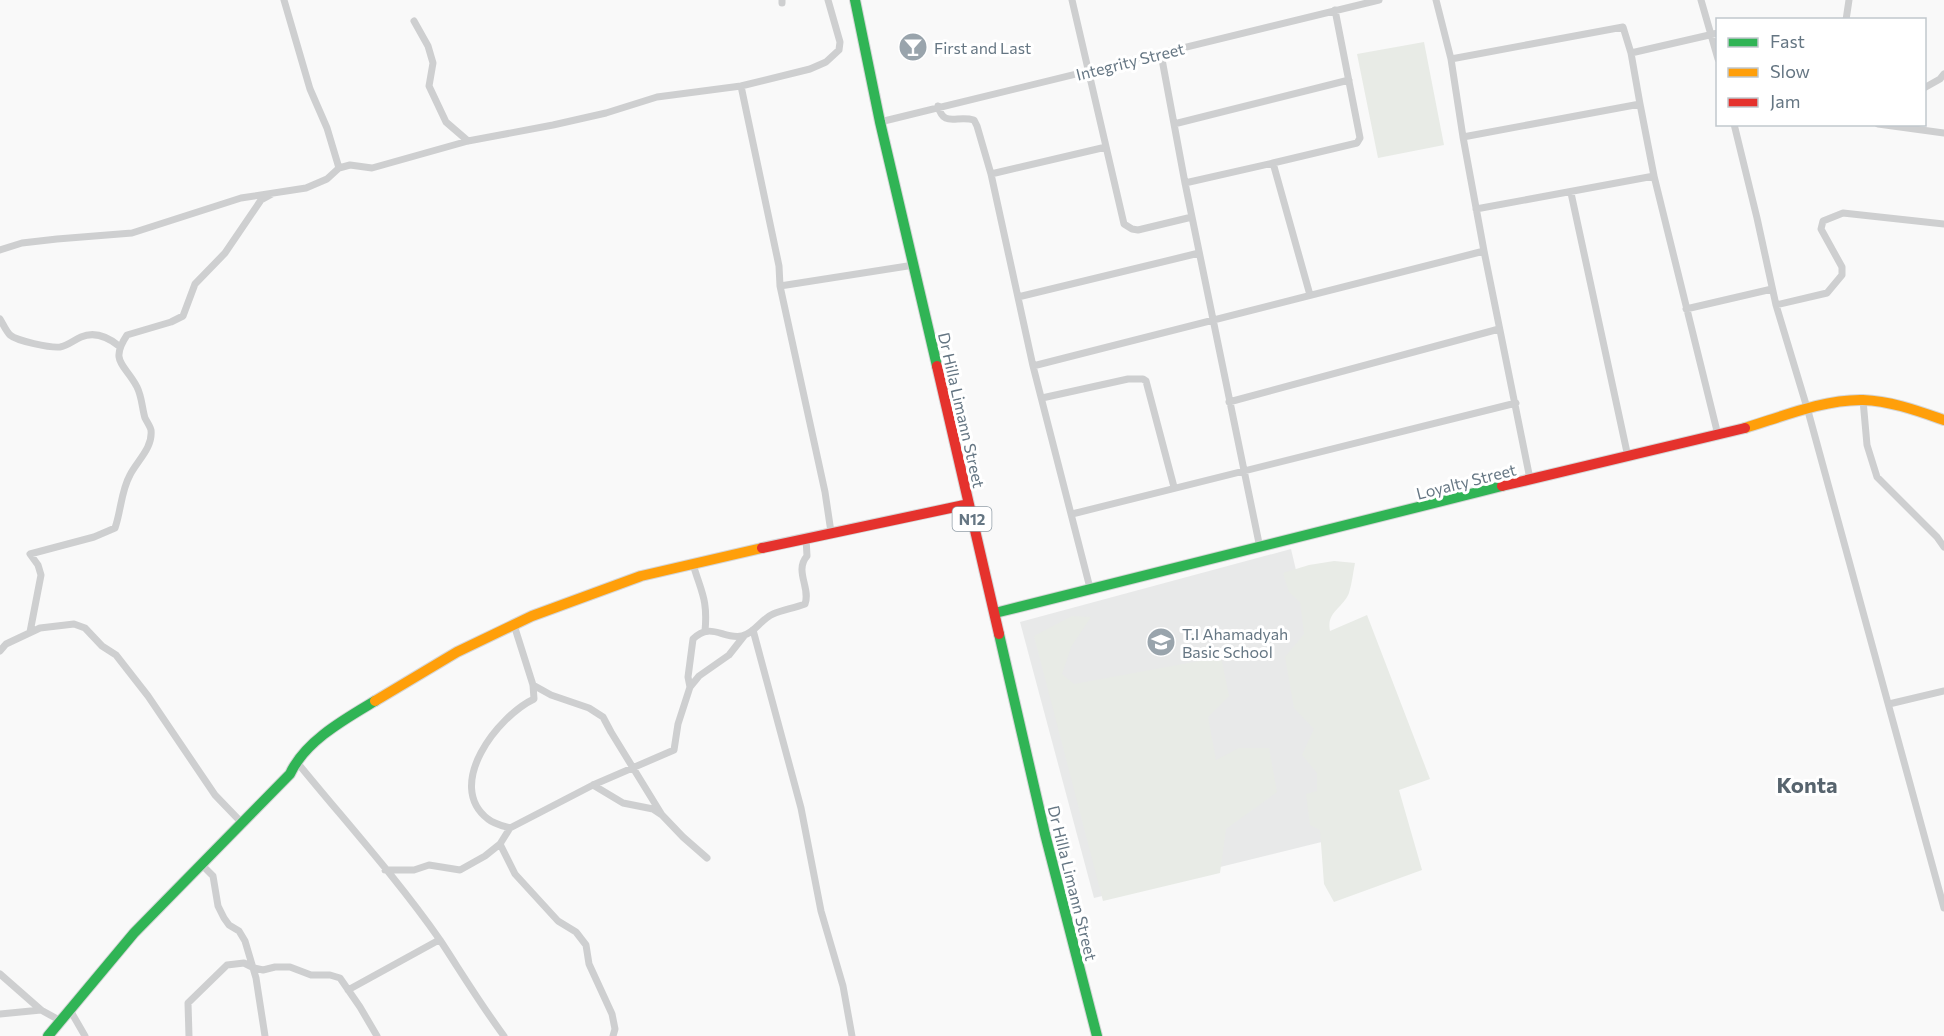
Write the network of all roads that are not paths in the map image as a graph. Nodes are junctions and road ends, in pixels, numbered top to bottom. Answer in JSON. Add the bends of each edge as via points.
{"nodes":[{"id":1,"x":284,"y":0,"type":"edge"},
{"id":2,"x":828,"y":0,"type":"edge"},
{"id":3,"x":855,"y":0,"type":"edge"},
{"id":4,"x":1072,"y":0,"type":"edge"},
{"id":5,"x":1379,"y":0,"type":"edge"},
{"id":6,"x":1437,"y":0,"type":"edge"},
{"id":7,"x":1701,"y":0,"type":"edge"},
{"id":8,"x":1849,"y":0,"type":"edge"},
{"id":9,"x":1335,"y":10,"type":"junction"},
{"id":10,"x":1846,"y":18,"type":"edge"},
{"id":11,"x":414,"y":21,"type":"dead end"},
{"id":12,"x":1714,"y":33,"type":"edge"},
{"id":13,"x":1630,"y":53,"type":"junction"},
{"id":14,"x":1161,"y":54,"type":"junction"},
{"id":15,"x":1451,"y":59,"type":"junction"},
{"id":16,"x":1089,"y":72,"type":"junction"},
{"id":17,"x":1944,"y":74,"type":"edge"},
{"id":18,"x":1349,"y":80,"type":"junction"},
{"id":19,"x":741,"y":86,"type":"junction"},
{"id":20,"x":1926,"y":87,"type":"edge"},
{"id":21,"x":1640,"y":104,"type":"junction"},
{"id":22,"x":938,"y":106,"type":"junction"},
{"id":23,"x":880,"y":122,"type":"junction"},
{"id":24,"x":1174,"y":124,"type":"junction"},
{"id":25,"x":1734,"y":126,"type":"edge"},
{"id":26,"x":1905,"y":126,"type":"edge"},
{"id":27,"x":1944,"y":133,"type":"edge"},
{"id":28,"x":1463,"y":137,"type":"junction"},
{"id":29,"x":468,"y":141,"type":"junction"},
{"id":30,"x":1106,"y":147,"type":"junction"},
{"id":31,"x":1273,"y":163,"type":"junction"},
{"id":32,"x":339,"y":168,"type":"junction"},
{"id":33,"x":991,"y":174,"type":"junction"},
{"id":34,"x":1654,"y":176,"type":"junction"},
{"id":35,"x":1185,"y":183,"type":"junction"},
{"id":36,"x":277,"y":191,"type":"junction"},
{"id":37,"x":1571,"y":193,"type":"junction"},
{"id":38,"x":1476,"y":209,"type":"junction"},
{"id":39,"x":1192,"y":217,"type":"junction"},
{"id":40,"x":1944,"y":224,"type":"edge"},
{"id":41,"x":0,"y":250,"type":"edge"},
{"id":42,"x":1484,"y":251,"type":"junction"},
{"id":43,"x":1199,"y":253,"type":"junction"},
{"id":44,"x":914,"y":265,"type":"junction"},
{"id":45,"x":780,"y":286,"type":"junction"},
{"id":46,"x":1772,"y":289,"type":"junction"},
{"id":47,"x":1310,"y":295,"type":"junction"},
{"id":48,"x":1018,"y":297,"type":"junction"},
{"id":49,"x":1776,"y":305,"type":"junction"},
{"id":50,"x":1686,"y":309,"type":"junction"},
{"id":51,"x":0,"y":319,"type":"edge"},
{"id":52,"x":1213,"y":321,"type":"junction"},
{"id":53,"x":1499,"y":329,"type":"junction"},
{"id":54,"x":119,"y":346,"type":"junction"},
{"id":55,"x":1033,"y":366,"type":"junction"},
{"id":56,"x":1042,"y":398,"type":"junction"},
{"id":57,"x":1863,"y":400,"type":"junction"},
{"id":58,"x":1229,"y":402,"type":"junction"},
{"id":59,"x":1516,"y":403,"type":"junction"},
{"id":60,"x":1808,"y":411,"type":"junction"},
{"id":61,"x":1944,"y":420,"type":"edge"},
{"id":62,"x":1718,"y":435,"type":"junction"},
{"id":63,"x":1628,"y":457,"type":"junction"},
{"id":64,"x":1243,"y":470,"type":"junction"},
{"id":65,"x":1530,"y":479,"type":"junction"},
{"id":66,"x":1174,"y":487,"type":"junction"},
{"id":67,"x":969,"y":504,"type":"junction"},
{"id":68,"x":1072,"y":514,"type":"junction"},
{"id":69,"x":831,"y":532,"type":"junction"},
{"id":70,"x":806,"y":538,"type":"junction"},
{"id":71,"x":1944,"y":547,"type":"edge"},
{"id":72,"x":1260,"y":548,"type":"junction"},
{"id":73,"x":693,"y":564,"type":"junction"},
{"id":74,"x":1090,"y":588,"type":"junction"},
{"id":75,"x":995,"y":613,"type":"junction"},
{"id":76,"x":514,"y":625,"type":"junction"},
{"id":77,"x":753,"y":630,"type":"junction"},
{"id":78,"x":705,"y":631,"type":"junction"},
{"id":79,"x":30,"y":632,"type":"junction"},
{"id":80,"x":744,"y":636,"type":"junction"},
{"id":81,"x":0,"y":651,"type":"edge"},
{"id":82,"x":533,"y":685,"type":"junction"},
{"id":83,"x":690,"y":687,"type":"junction"},
{"id":84,"x":1944,"y":691,"type":"edge"},
{"id":85,"x":1889,"y":704,"type":"junction"},
{"id":86,"x":296,"y":761,"type":"junction"},
{"id":87,"x":633,"y":768,"type":"junction"},
{"id":88,"x":593,"y":785,"type":"junction"},
{"id":89,"x":662,"y":815,"type":"junction"},
{"id":90,"x":241,"y":822,"type":"junction"},
{"id":91,"x":510,"y":828,"type":"junction"},
{"id":92,"x":500,"y":844,"type":"junction"},
{"id":93,"x":707,"y":858,"type":"dead end"},
{"id":94,"x":201,"y":864,"type":"junction"},
{"id":95,"x":386,"y":870,"type":"junction"},
{"id":96,"x":1944,"y":908,"type":"edge"},
{"id":97,"x":439,"y":940,"type":"junction"},
{"id":98,"x":254,"y":968,"type":"junction"},
{"id":99,"x":0,"y":974,"type":"edge"},
{"id":100,"x":348,"y":990,"type":"junction"},
{"id":101,"x":41,"y":1010,"type":"junction"},
{"id":102,"x":70,"y":1010,"type":"junction"},
{"id":103,"x":0,"y":1014,"type":"edge"},
{"id":104,"x":61,"y":1020,"type":"junction"},
{"id":105,"x":48,"y":1036,"type":"edge"},
{"id":106,"x":85,"y":1036,"type":"edge"},
{"id":107,"x":189,"y":1036,"type":"edge"},
{"id":108,"x":265,"y":1036,"type":"edge"},
{"id":109,"x":377,"y":1036,"type":"edge"},
{"id":110,"x":504,"y":1036,"type":"edge"},
{"id":111,"x":613,"y":1036,"type":"edge"},
{"id":112,"x":852,"y":1036,"type":"edge"},
{"id":113,"x":1097,"y":1036,"type":"edge"}],
"edges":[{"from":1,"to":32,"type":"street"},
{"from":2,"to":19,"type":"street","via":[[840,42],[835,56],[810,69]]},
{"from":3,"to":23,"type":"main road","name":"Dr Hilla Limann Street","number":"N12"},
{"from":4,"to":16,"type":"street"},
{"from":5,"to":9,"type":"street","name":"Integrity Street"},
{"from":6,"to":15,"type":"street"},
{"from":7,"to":12,"type":"street"},
{"from":8,"to":10,"type":"street"},
{"from":9,"to":14,"type":"street","name":"Integrity Street"},
{"from":9,"to":18,"type":"street"},
{"from":11,"to":29,"type":"street","via":[[433,63],[429,86],[446,122]]},
{"from":12,"to":13,"type":"street"},
{"from":13,"to":15,"type":"street","via":[[1623,27]]},
{"from":13,"to":21,"type":"street"},
{"from":14,"to":16,"type":"street","name":"Integrity Street"},
{"from":14,"to":24,"type":"street"},
{"from":15,"to":28,"type":"street"},
{"from":16,"to":22,"type":"street","name":"Integrity Street"},
{"from":16,"to":30,"type":"street"},
{"from":17,"to":20,"type":"street"},
{"from":18,"to":24,"type":"street"},
{"from":18,"to":31,"type":"street","via":[[1360,138],[1357,142]]},
{"from":19,"to":29,"type":"street","via":[[657,97],[554,126]]},
{"from":19,"to":45,"type":"street"},
{"from":21,"to":28,"type":"street"},
{"from":21,"to":34,"type":"street"},
{"from":22,"to":23,"type":"street","name":"Integrity Street"},
{"from":22,"to":33,"type":"street","via":[[944,119],[974,120]]},
{"from":23,"to":44,"type":"main road","name":"Dr Hilla Limann Street","number":"N12"},
{"from":24,"to":35,"type":"street"},
{"from":25,"to":46,"type":"street"},
{"from":26,"to":27,"type":"street"},
{"from":28,"to":38,"type":"street"},
{"from":29,"to":32,"type":"street","via":[[372,168]]},
{"from":30,"to":33,"type":"street"},
{"from":30,"to":39,"type":"street","via":[[1124,224],[1138,230]]},
{"from":31,"to":35,"type":"street"},
{"from":31,"to":47,"type":"street"},
{"from":32,"to":36,"type":"street","via":[[327,179],[306,188]]},
{"from":33,"to":48,"type":"street"},
{"from":34,"to":37,"type":"street"},
{"from":34,"to":50,"type":"street"},
{"from":35,"to":39,"type":"street"},
{"from":36,"to":41,"type":"street","via":[[241,198],[132,233],[45,240]]},
{"from":36,"to":54,"type":"street","via":[[261,200],[225,253],[195,284],[183,316],[126,335]]},
{"from":37,"to":38,"type":"street"},
{"from":37,"to":63,"type":"street"},
{"from":38,"to":42,"type":"street"},
{"from":39,"to":43,"type":"street"},
{"from":40,"to":49,"type":"street","via":[[1843,213],[1823,221],[1821,229],[1842,267],[1842,275],[1827,293]]},
{"from":42,"to":47,"type":"street"},
{"from":42,"to":53,"type":"street"},
{"from":43,"to":48,"type":"street"},
{"from":43,"to":52,"type":"street"},
{"from":44,"to":45,"type":"street"},
{"from":44,"to":67,"type":"main road","name":"Dr Hilla Limann Street","number":"N12"},
{"from":45,"to":69,"type":"street"},
{"from":46,"to":49,"type":"street"},
{"from":46,"to":50,"type":"street"},
{"from":47,"to":52,"type":"street"},
{"from":48,"to":55,"type":"street"},
{"from":49,"to":60,"type":"street"},
{"from":50,"to":62,"type":"street"},
{"from":51,"to":54,"type":"street","via":[[16,339],[60,347],[95,334]]},
{"from":52,"to":55,"type":"street"},
{"from":52,"to":58,"type":"street"},
{"from":53,"to":58,"type":"street"},
{"from":53,"to":59,"type":"street"},
{"from":54,"to":79,"type":"street","via":[[118,359],[137,386],[151,429],[149,446],[128,480],[115,528],[30,554],[41,575]]},
{"from":55,"to":56,"type":"street"},
{"from":56,"to":66,"type":"street","via":[[1128,379],[1146,381]]},
{"from":56,"to":68,"type":"street"},
{"from":57,"to":60,"type":"main road","name":"Loyalty Street","via":[[1836,402]]},
{"from":57,"to":61,"type":"main road","name":"Loyalty Street","via":[[1900,405]]},
{"from":57,"to":71,"type":"street","via":[[1867,445],[1878,477]]},
{"from":58,"to":64,"type":"street"},
{"from":59,"to":64,"type":"street"},
{"from":59,"to":65,"type":"street"},
{"from":60,"to":62,"type":"main road","name":"Loyalty Street"},
{"from":60,"to":85,"type":"street"},
{"from":62,"to":63,"type":"main road","name":"Loyalty Street"},
{"from":63,"to":65,"type":"main road","name":"Loyalty Street"},
{"from":64,"to":66,"type":"street"},
{"from":64,"to":72,"type":"street"},
{"from":65,"to":72,"type":"main road","name":"Loyalty Street"},
{"from":66,"to":68,"type":"street"},
{"from":67,"to":69,"type":"main road"},
{"from":67,"to":75,"type":"main road","name":"Dr Hilla Limann Street","number":"N12"},
{"from":68,"to":74,"type":"street"},
{"from":69,"to":70,"type":"main road"},
{"from":70,"to":73,"type":"main road"},
{"from":70,"to":77,"type":"street","via":[[807,556],[801,567],[808,597],[805,604],[771,614]]},
{"from":72,"to":74,"type":"main road","name":"Loyalty Street"},
{"from":73,"to":76,"type":"main road","via":[[642,576]]},
{"from":73,"to":78,"type":"street","via":[[704,594]]},
{"from":74,"to":75,"type":"main road","name":"Loyalty Street"},
{"from":75,"to":113,"type":"main road","name":"Dr Hilla Limann Street","number":"N12","via":[[1045,834]]},
{"from":76,"to":82,"type":"street"},
{"from":76,"to":86,"type":"main road","via":[[457,652],[371,704],[323,736]]},
{"from":77,"to":80,"type":"street"},
{"from":77,"to":112,"type":"street","via":[[801,808]]},
{"from":78,"to":80,"type":"street"},
{"from":78,"to":83,"type":"street","via":[[693,639]]},
{"from":79,"to":81,"type":"street"},
{"from":79,"to":90,"type":"street","via":[[74,624],[85,628],[116,655],[215,795]]},
{"from":80,"to":83,"type":"street","via":[[729,655]]},
{"from":82,"to":87,"type":"street","via":[[603,717]]},
{"from":82,"to":91,"type":"street","via":[[534,699],[522,704],[490,736],[473,776],[479,809],[488,819]]},
{"from":83,"to":87,"type":"street","via":[[674,750]]},
{"from":84,"to":85,"type":"street"},
{"from":85,"to":96,"type":"street"},
{"from":86,"to":90,"type":"main road","via":[[290,774]]},
{"from":86,"to":95,"type":"street"},
{"from":87,"to":88,"type":"street"},
{"from":87,"to":89,"type":"street"},
{"from":88,"to":89,"type":"street","via":[[623,803],[653,809]]},
{"from":88,"to":91,"type":"street"},
{"from":89,"to":93,"type":"street"},
{"from":90,"to":94,"type":"main road"},
{"from":91,"to":92,"type":"street"},
{"from":92,"to":95,"type":"street","via":[[460,870],[429,865],[414,870]]},
{"from":92,"to":111,"type":"street","via":[[515,874],[585,945],[589,964],[612,1014]]},
{"from":94,"to":98,"type":"street","via":[[213,876],[218,906],[229,925],[239,931]]},
{"from":94,"to":102,"type":"main road","via":[[134,933]]},
{"from":95,"to":97,"type":"street"},
{"from":97,"to":100,"type":"street"},
{"from":97,"to":110,"type":"street"},
{"from":98,"to":100,"type":"street","via":[[290,967],[311,975],[330,975],[340,978]]},
{"from":98,"to":107,"type":"street","via":[[244,963],[227,964],[188,1003]]},
{"from":98,"to":108,"type":"street"},
{"from":99,"to":101,"type":"street"},
{"from":100,"to":109,"type":"street"},
{"from":101,"to":103,"type":"street"},
{"from":101,"to":104,"type":"street"},
{"from":102,"to":104,"type":"main road"},
{"from":102,"to":106,"type":"street"},
{"from":104,"to":105,"type":"main road"}]}
